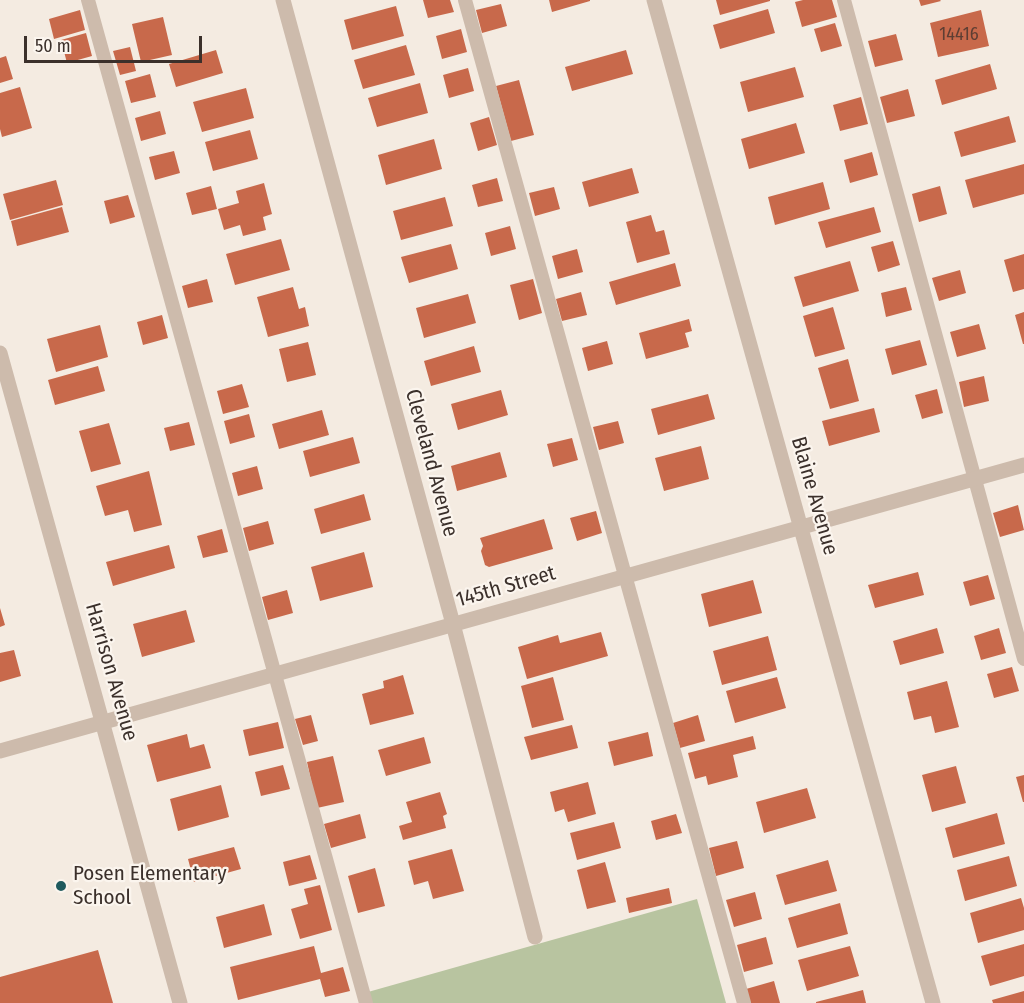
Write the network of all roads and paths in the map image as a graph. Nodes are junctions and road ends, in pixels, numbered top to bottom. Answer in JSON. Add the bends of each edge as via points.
{"nodes":[{"id":1,"x":88,"y":0,"type":"edge"},
{"id":2,"x":283,"y":0,"type":"edge"},
{"id":3,"x":465,"y":0,"type":"edge"},
{"id":4,"x":654,"y":0,"type":"edge"},
{"id":5,"x":844,"y":0,"type":"edge"},
{"id":6,"x":0,"y":353,"type":"edge"},
{"id":7,"x":1024,"y":465,"type":"edge"},
{"id":8,"x":975,"y":479,"type":"junction"},
{"id":9,"x":801,"y":527,"type":"junction"},
{"id":10,"x":625,"y":576,"type":"junction"},
{"id":11,"x":453,"y":624,"type":"junction"},
{"id":12,"x":1024,"y":659,"type":"edge"},
{"id":13,"x":274,"y":674,"type":"junction"},
{"id":14,"x":104,"y":722,"type":"junction"},
{"id":15,"x":0,"y":750,"type":"edge"},
{"id":16,"x":535,"y":937,"type":"dead end"},
{"id":17,"x":180,"y":1003,"type":"edge"},
{"id":18,"x":366,"y":1003,"type":"edge"},
{"id":19,"x":744,"y":1003,"type":"edge"},
{"id":20,"x":933,"y":1003,"type":"edge"}],
"edges":[{"from":1,"to":13,"type":"lane"},
{"from":2,"to":11,"type":"street","name":"Cleveland Avenue"},
{"from":3,"to":10,"type":"lane"},
{"from":4,"to":9,"type":"street","name":"Blaine Avenue"},
{"from":5,"to":8,"type":"lane"},
{"from":6,"to":14,"type":"street","name":"Harrison Avenue"},
{"from":7,"to":8,"type":"street","name":"145th Street"},
{"from":8,"to":9,"type":"street","name":"145th Street"},
{"from":8,"to":12,"type":"lane"},
{"from":9,"to":10,"type":"street","name":"145th Street"},
{"from":9,"to":20,"type":"street","name":"Blaine Avenue"},
{"from":10,"to":11,"type":"street","name":"145th Street"},
{"from":10,"to":19,"type":"lane"},
{"from":11,"to":13,"type":"street","name":"145th Street"},
{"from":11,"to":16,"type":"street","name":"Cleveland Avenue"},
{"from":13,"to":14,"type":"street","name":"145th Street"},
{"from":13,"to":18,"type":"lane"},
{"from":14,"to":15,"type":"street","name":"145th Street"},
{"from":14,"to":17,"type":"street","name":"Harrison Avenue"}]}
